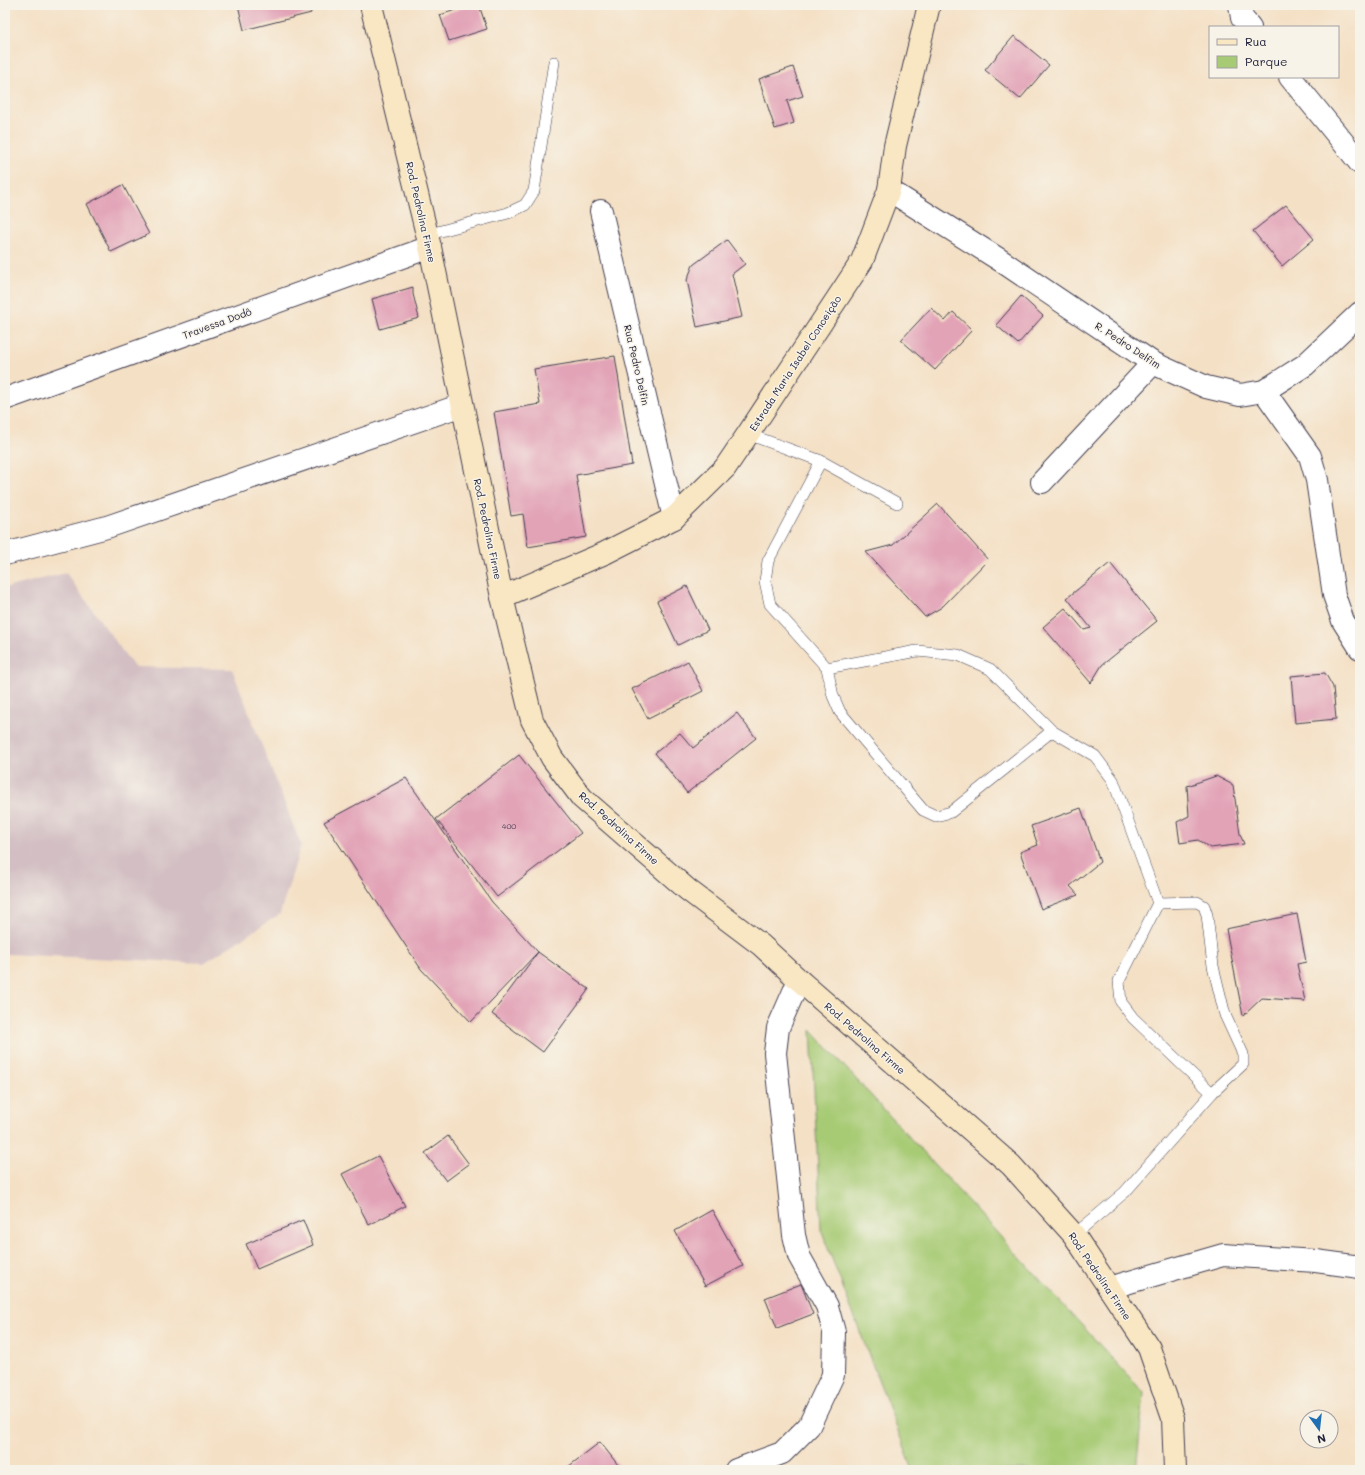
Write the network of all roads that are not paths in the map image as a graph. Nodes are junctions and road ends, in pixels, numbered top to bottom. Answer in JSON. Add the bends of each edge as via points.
{"nodes":[{"id":1,"x":371,"y":5,"type":"edge"},
{"id":2,"x":928,"y":5,"type":"edge"},
{"id":3,"x":1240,"y":5,"type":"edge"},
{"id":4,"x":1249,"y":26,"type":"edge"},
{"id":5,"x":554,"y":62,"type":"dead end"},
{"id":6,"x":1291,"y":78,"type":"edge"},
{"id":7,"x":1360,"y":163,"type":"edge"},
{"id":8,"x":889,"y":190,"type":"junction"},
{"id":9,"x":601,"y":211,"type":"dead end"},
{"id":10,"x":428,"y":241,"type":"junction"},
{"id":11,"x":1360,"y":313,"type":"edge"},
{"id":12,"x":1153,"y":363,"type":"junction"},
{"id":13,"x":1264,"y":391,"type":"junction"},
{"id":14,"x":5,"y":399,"type":"edge"},
{"id":15,"x":462,"y":405,"type":"junction"},
{"id":16,"x":748,"y":434,"type":"junction"},
{"id":17,"x":821,"y":461,"type":"junction"},
{"id":18,"x":1042,"y":482,"type":"dead end"},
{"id":19,"x":897,"y":503,"type":"dead end"},
{"id":20,"x":674,"y":518,"type":"junction"},
{"id":21,"x":5,"y":554,"type":"edge"},
{"id":22,"x":502,"y":597,"type":"junction"},
{"id":23,"x":1360,"y":648,"type":"edge"},
{"id":24,"x":827,"y":668,"type":"junction"},
{"id":25,"x":1052,"y":731,"type":"junction"},
{"id":26,"x":1158,"y":904,"type":"junction"},
{"id":27,"x":799,"y":980,"type":"junction"},
{"id":28,"x":1212,"y":1093,"type":"junction"},
{"id":29,"x":1074,"y":1235,"type":"junction"},
{"id":30,"x":1360,"y":1267,"type":"edge"},
{"id":31,"x":1109,"y":1288,"type":"junction"},
{"id":32,"x":736,"y":1470,"type":"edge"},
{"id":33,"x":1175,"y":1470,"type":"edge"}],
"edges":[{"from":1,"to":10,"type":"street","name":"Rod. Pedrolina Firme"},
{"from":2,"to":8,"type":"street","name":"Estrada Maria Isabel Conceição","via":[[895,146]]},
{"from":3,"to":4,"type":"street","via":[[1242,18]]},
{"from":5,"to":10,"type":"lane","via":[[534,191],[525,205]]},
{"from":6,"to":7,"type":"street"},
{"from":8,"to":12,"type":"street","name":"R. Pedro Delfim","via":[[1000,260]]},
{"from":8,"to":16,"type":"street","name":"Estrada Maria Isabel Conceição","via":[[862,261]]},
{"from":9,"to":20,"type":"street","name":"Rua Pedro Delfin"},
{"from":10,"to":14,"type":"street","name":"Travessa Dodô"},
{"from":10,"to":15,"type":"street","name":"Rod. Pedrolina Firme"},
{"from":11,"to":13,"type":"street","via":[[1305,365]]},
{"from":12,"to":13,"type":"street","name":"R. Pedro Delfim","via":[[1206,387],[1240,395]]},
{"from":12,"to":18,"type":"street"},
{"from":13,"to":23,"type":"street","via":[[1310,456],[1317,480],[1334,596],[1343,621]]},
{"from":15,"to":21,"type":"street","via":[[107,527]]},
{"from":15,"to":22,"type":"street","name":"Rod. Pedrolina Firme"},
{"from":16,"to":17,"type":"lane"},
{"from":16,"to":20,"type":"street","name":"Estrada Maria Isabel Conceição","via":[[725,468]]},
{"from":17,"to":19,"type":"lane"},
{"from":17,"to":24,"type":"lane","via":[[768,561],[765,581],[770,604]]},
{"from":20,"to":22,"type":"street","name":"Estrada Maria Isabel Conceição","via":[[605,553]]},
{"from":22,"to":27,"type":"street","name":"Rod. Pedrolina Firme","via":[[532,720],[552,758],[582,798],[688,890],[761,945]]},
{"from":24,"to":25,"type":"lane","via":[[917,651],[958,655],[990,669]]},
{"from":24,"to":25,"type":"lane","via":[[833,696],[840,712],[923,810],[936,816],[951,812]]},
{"from":25,"to":26,"type":"lane","via":[[1095,756],[1113,780]]},
{"from":26,"to":28,"type":"lane","via":[[1119,981],[1121,1002],[1133,1018]]},
{"from":26,"to":28,"type":"lane","via":[[1197,902],[1204,906],[1207,915],[1213,966],[1225,1016],[1243,1054],[1243,1064]]},
{"from":27,"to":29,"type":"street","name":"Rod. Pedrolina Firme","via":[[1011,1165]]},
{"from":27,"to":32,"type":"street","via":[[778,1028],[775,1053],[794,1235],[799,1256],[827,1306],[834,1332],[833,1375],[809,1426],[782,1453]]},
{"from":28,"to":29,"type":"lane","via":[[1125,1192]]},
{"from":29,"to":31,"type":"street","name":"Rod. Pedrolina Firme"},
{"from":30,"to":31,"type":"street","via":[[1316,1261],[1223,1255]]},
{"from":31,"to":33,"type":"street","name":"Rod. Pedrolina Firme","via":[[1149,1348],[1173,1418]]}]}
